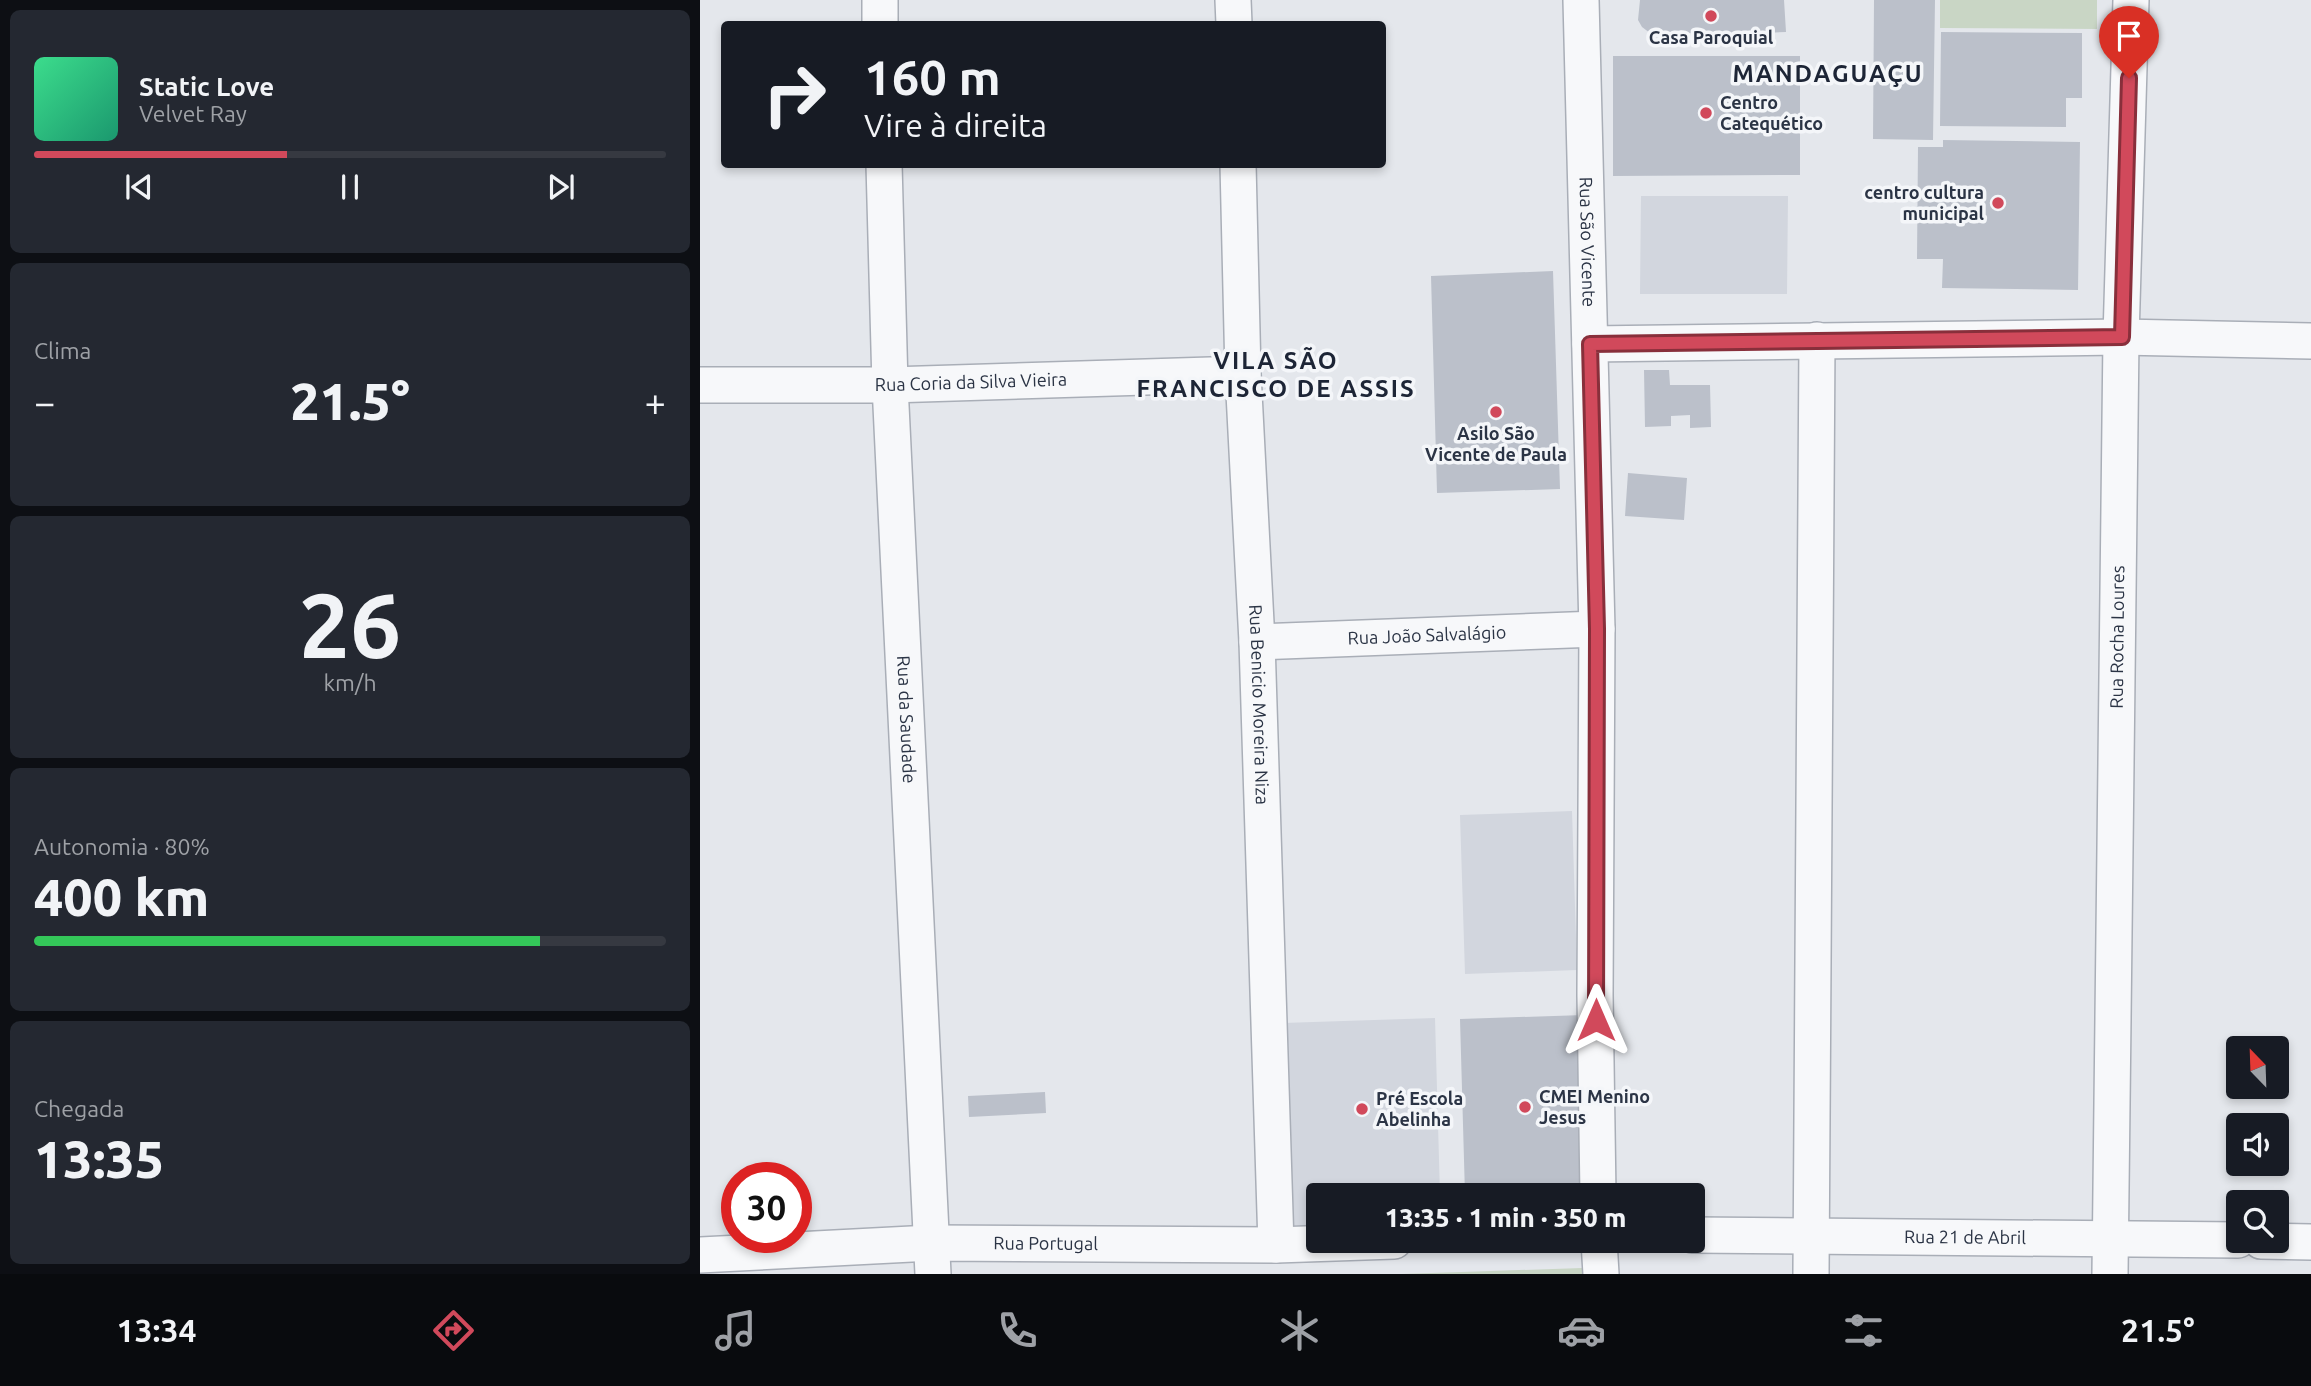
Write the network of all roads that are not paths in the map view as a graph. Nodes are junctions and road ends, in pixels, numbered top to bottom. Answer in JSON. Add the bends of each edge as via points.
{"nodes":[{"id":1,"x":880,"y":0,"type":"edge"},
{"id":2,"x":1233,"y":0,"type":"edge"},
{"id":3,"x":1581,"y":0,"type":"edge"},
{"id":4,"x":2131,"y":0,"type":"edge"},
{"id":5,"x":880,"y":21,"type":"edge"},
{"id":6,"x":1234,"y":21,"type":"edge"},
{"id":7,"x":884,"y":168,"type":"edge"},
{"id":8,"x":1238,"y":168,"type":"edge"},
{"id":9,"x":2122,"y":337,"type":"junction"},
{"id":10,"x":1817,"y":340,"type":"junction"},
{"id":11,"x":2311,"y":341,"type":"edge"},
{"id":12,"x":1590,"y":344,"type":"junction"},
{"id":13,"x":1243,"y":374,"type":"junction"},
{"id":14,"x":700,"y":385,"type":"edge"},
{"id":15,"x":890,"y":385,"type":"junction"},
{"id":16,"x":1597,"y":629,"type":"junction"},
{"id":17,"x":1257,"y":642,"type":"junction"},
{"id":18,"x":1598,"y":1183,"type":"edge"},
{"id":19,"x":1705,"y":1235,"type":"edge"},
{"id":20,"x":1811,"y":1235,"type":"junction"},
{"id":21,"x":2110,"y":1237,"type":"junction"},
{"id":22,"x":2226,"y":1240,"type":"edge"},
{"id":23,"x":2289,"y":1242,"type":"edge"},
{"id":24,"x":2311,"y":1242,"type":"edge"},
{"id":25,"x":1306,"y":1244,"type":"edge"},
{"id":26,"x":1276,"y":1245,"type":"junction"},
{"id":27,"x":1600,"y":1253,"type":"edge"},
{"id":28,"x":700,"y":1255,"type":"edge"},
{"id":29,"x":932,"y":1259,"type":"edge"},
{"id":30,"x":1601,"y":1274,"type":"edge"},
{"id":31,"x":1811,"y":1274,"type":"edge"},
{"id":32,"x":2110,"y":1274,"type":"edge"}],
"edges":[{"from":1,"to":5,"type":"street"},
{"from":2,"to":6,"type":"street"},
{"from":3,"to":12,"type":"street","name":"Rua São Vicente"},
{"from":4,"to":9,"type":"street","name":"Rua Rocha Loures"},
{"from":7,"to":15,"type":"street","name":"Rua da Saudade"},
{"from":8,"to":13,"type":"street","name":"Rua Benicio Moreira Niza"},
{"from":9,"to":10,"type":"street"},
{"from":9,"to":11,"type":"street"},
{"from":9,"to":21,"type":"street","name":"Rua Rocha Loures"},
{"from":10,"to":12,"type":"street"},
{"from":10,"to":20,"type":"street"},
{"from":12,"to":16,"type":"street","name":"Rua São Vicente"},
{"from":13,"to":15,"type":"street","name":"Rua Coria da Silva Vieira"},
{"from":13,"to":17,"type":"street","name":"Rua Benicio Moreira Niza"},
{"from":14,"to":15,"type":"street","name":"Rua Coria da Silva Vieira"},
{"from":15,"to":29,"type":"street","name":"Rua da Saudade"},
{"from":16,"to":17,"type":"street","name":"Rua João Salvalágio"},
{"from":16,"to":18,"type":"street","name":"Rua São Vicente"},
{"from":17,"to":26,"type":"street","name":"Rua Benicio Moreira Niza"},
{"from":19,"to":20,"type":"street","name":"Rua 21 de Abril"},
{"from":20,"to":21,"type":"street","name":"Rua 21 de Abril"},
{"from":20,"to":31,"type":"street"},
{"from":21,"to":22,"type":"street","name":"Rua 21 de Abril"},
{"from":21,"to":32,"type":"street","name":"Rua Rocha Loures"},
{"from":23,"to":24,"type":"street"},
{"from":25,"to":26,"type":"street","name":"Rua Portugal"},
{"from":26,"to":29,"type":"street","name":"Rua Portugal"},
{"from":27,"to":30,"type":"street"},
{"from":28,"to":29,"type":"street","name":"Rua Portugal"}]}
